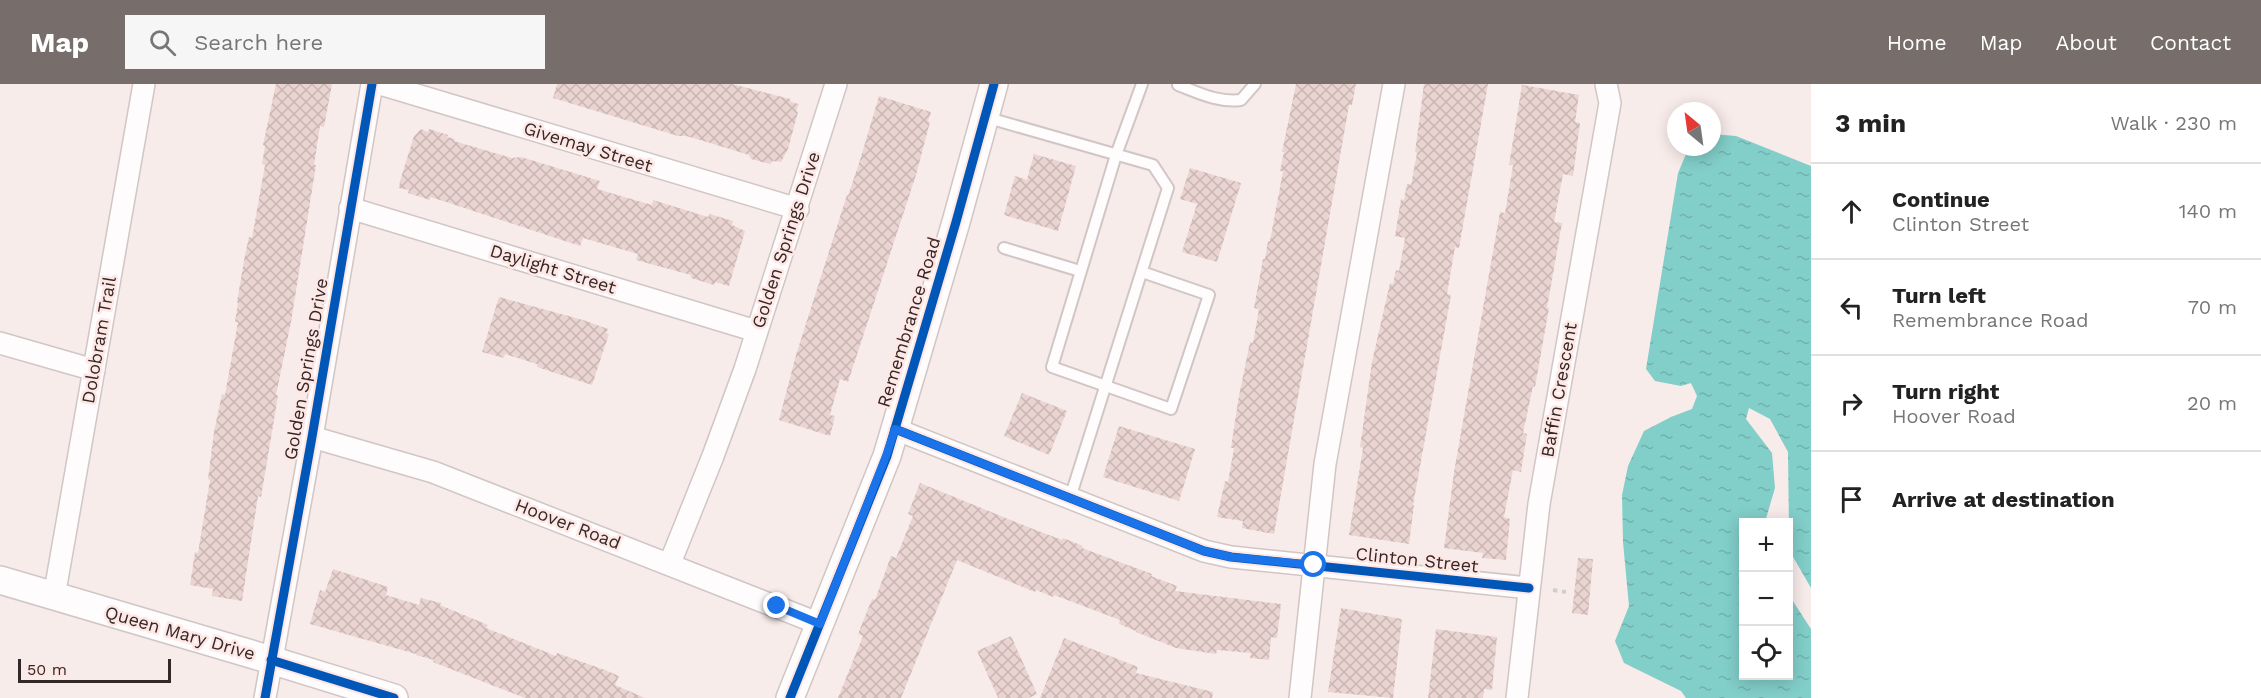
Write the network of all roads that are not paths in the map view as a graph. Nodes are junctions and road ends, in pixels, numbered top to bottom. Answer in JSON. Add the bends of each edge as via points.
{"nodes":[{"id":1,"x":144,"y":84,"type":"edge"},
{"id":2,"x":372,"y":84,"type":"edge"},
{"id":3,"x":380,"y":84,"type":"edge"},
{"id":4,"x":836,"y":84,"type":"edge"},
{"id":5,"x":994,"y":84,"type":"edge"},
{"id":6,"x":1142,"y":84,"type":"edge"},
{"id":7,"x":1177,"y":84,"type":"edge"},
{"id":8,"x":1255,"y":84,"type":"edge"},
{"id":9,"x":1394,"y":84,"type":"edge"},
{"id":10,"x":1606,"y":84,"type":"edge"},
{"id":11,"x":984,"y":117,"type":"junction"},
{"id":12,"x":1116,"y":155,"type":"junction"},
{"id":13,"x":350,"y":208,"type":"junction"},
{"id":14,"x":798,"y":209,"type":"junction"},
{"id":15,"x":1004,"y":249,"type":"dead end"},
{"id":16,"x":1080,"y":271,"type":"junction"},
{"id":17,"x":1142,"y":272,"type":"junction"},
{"id":18,"x":756,"y":331,"type":"junction"},
{"id":19,"x":0,"y":343,"type":"edge"},
{"id":20,"x":94,"y":369,"type":"junction"},
{"id":21,"x":1106,"y":387,"type":"junction"},
{"id":22,"x":895,"y":429,"type":"junction"},
{"id":23,"x":312,"y":437,"type":"junction"},
{"id":24,"x":1070,"y":498,"type":"junction"},
{"id":25,"x":670,"y":563,"type":"junction"},
{"id":26,"x":1314,"y":565,"type":"junction"},
{"id":27,"x":0,"y":580,"type":"edge"},
{"id":28,"x":1529,"y":588,"type":"junction"},
{"id":29,"x":54,"y":597,"type":"junction"},
{"id":30,"x":820,"y":624,"type":"junction"},
{"id":31,"x":271,"y":660,"type":"junction"},
{"id":32,"x":265,"y":698,"type":"edge"},
{"id":33,"x":394,"y":698,"type":"edge"},
{"id":34,"x":790,"y":698,"type":"edge"},
{"id":35,"x":1300,"y":698,"type":"edge"},
{"id":36,"x":1517,"y":698,"type":"edge"}],
"edges":[{"from":1,"to":20,"type":"street","name":"Dolobram Trail"},
{"from":2,"to":13,"type":"street","name":"Golden Springs Drive"},
{"from":3,"to":14,"type":"street","name":"Givemay Street"},
{"from":4,"to":14,"type":"street","name":"Golden Springs Drive"},
{"from":5,"to":11,"type":"street","name":"Remembrance Road"},
{"from":6,"to":12,"type":"lane"},
{"from":7,"to":8,"type":"lane","via":[[1233,101],[1241,100]]},
{"from":9,"to":26,"type":"street","via":[[1325,464]]},
{"from":10,"to":28,"type":"street","name":"Baffin Crescent","via":[[1610,103],[1539,504]]},
{"from":11,"to":12,"type":"lane"},
{"from":11,"to":22,"type":"street","name":"Remembrance Road"},
{"from":12,"to":16,"type":"lane"},
{"from":12,"to":17,"type":"lane","via":[[1153,165],[1168,189]]},
{"from":13,"to":18,"type":"street","name":"Daylight Street"},
{"from":13,"to":23,"type":"street","name":"Golden Springs Drive"},
{"from":14,"to":18,"type":"street","name":"Golden Springs Drive"},
{"from":15,"to":16,"type":"lane"},
{"from":16,"to":21,"type":"lane","via":[[1052,367]]},
{"from":17,"to":21,"type":"lane"},
{"from":17,"to":21,"type":"lane","via":[[1209,295],[1171,409]]},
{"from":18,"to":25,"type":"street","name":"Golden Springs Drive","via":[[713,456]]},
{"from":19,"to":20,"type":"street"},
{"from":20,"to":29,"type":"street","name":"Dolobram Trail"},
{"from":21,"to":24,"type":"lane"},
{"from":22,"to":24,"type":"street","name":"Clinton Street"},
{"from":22,"to":30,"type":"street","name":"Remembrance Road"},
{"from":23,"to":25,"type":"street","name":"Hoover Road","via":[[433,472]]},
{"from":23,"to":31,"type":"street","name":"Golden Springs Drive"},
{"from":24,"to":26,"type":"street","name":"Clinton Street","via":[[1204,551]]},
{"from":25,"to":30,"type":"street","name":"Hoover Road"},
{"from":26,"to":28,"type":"street","name":"Clinton Street"},
{"from":26,"to":35,"type":"street"},
{"from":27,"to":29,"type":"street","name":"Queen Mary Drive"},
{"from":28,"to":36,"type":"street","name":"Baffin Crescent"},
{"from":29,"to":31,"type":"street","name":"Queen Mary Drive"},
{"from":30,"to":34,"type":"street","name":"Remembrance Road"},
{"from":31,"to":32,"type":"street","name":"Golden Springs Drive"},
{"from":31,"to":33,"type":"street","name":"Queen Mary Drive"}]}
